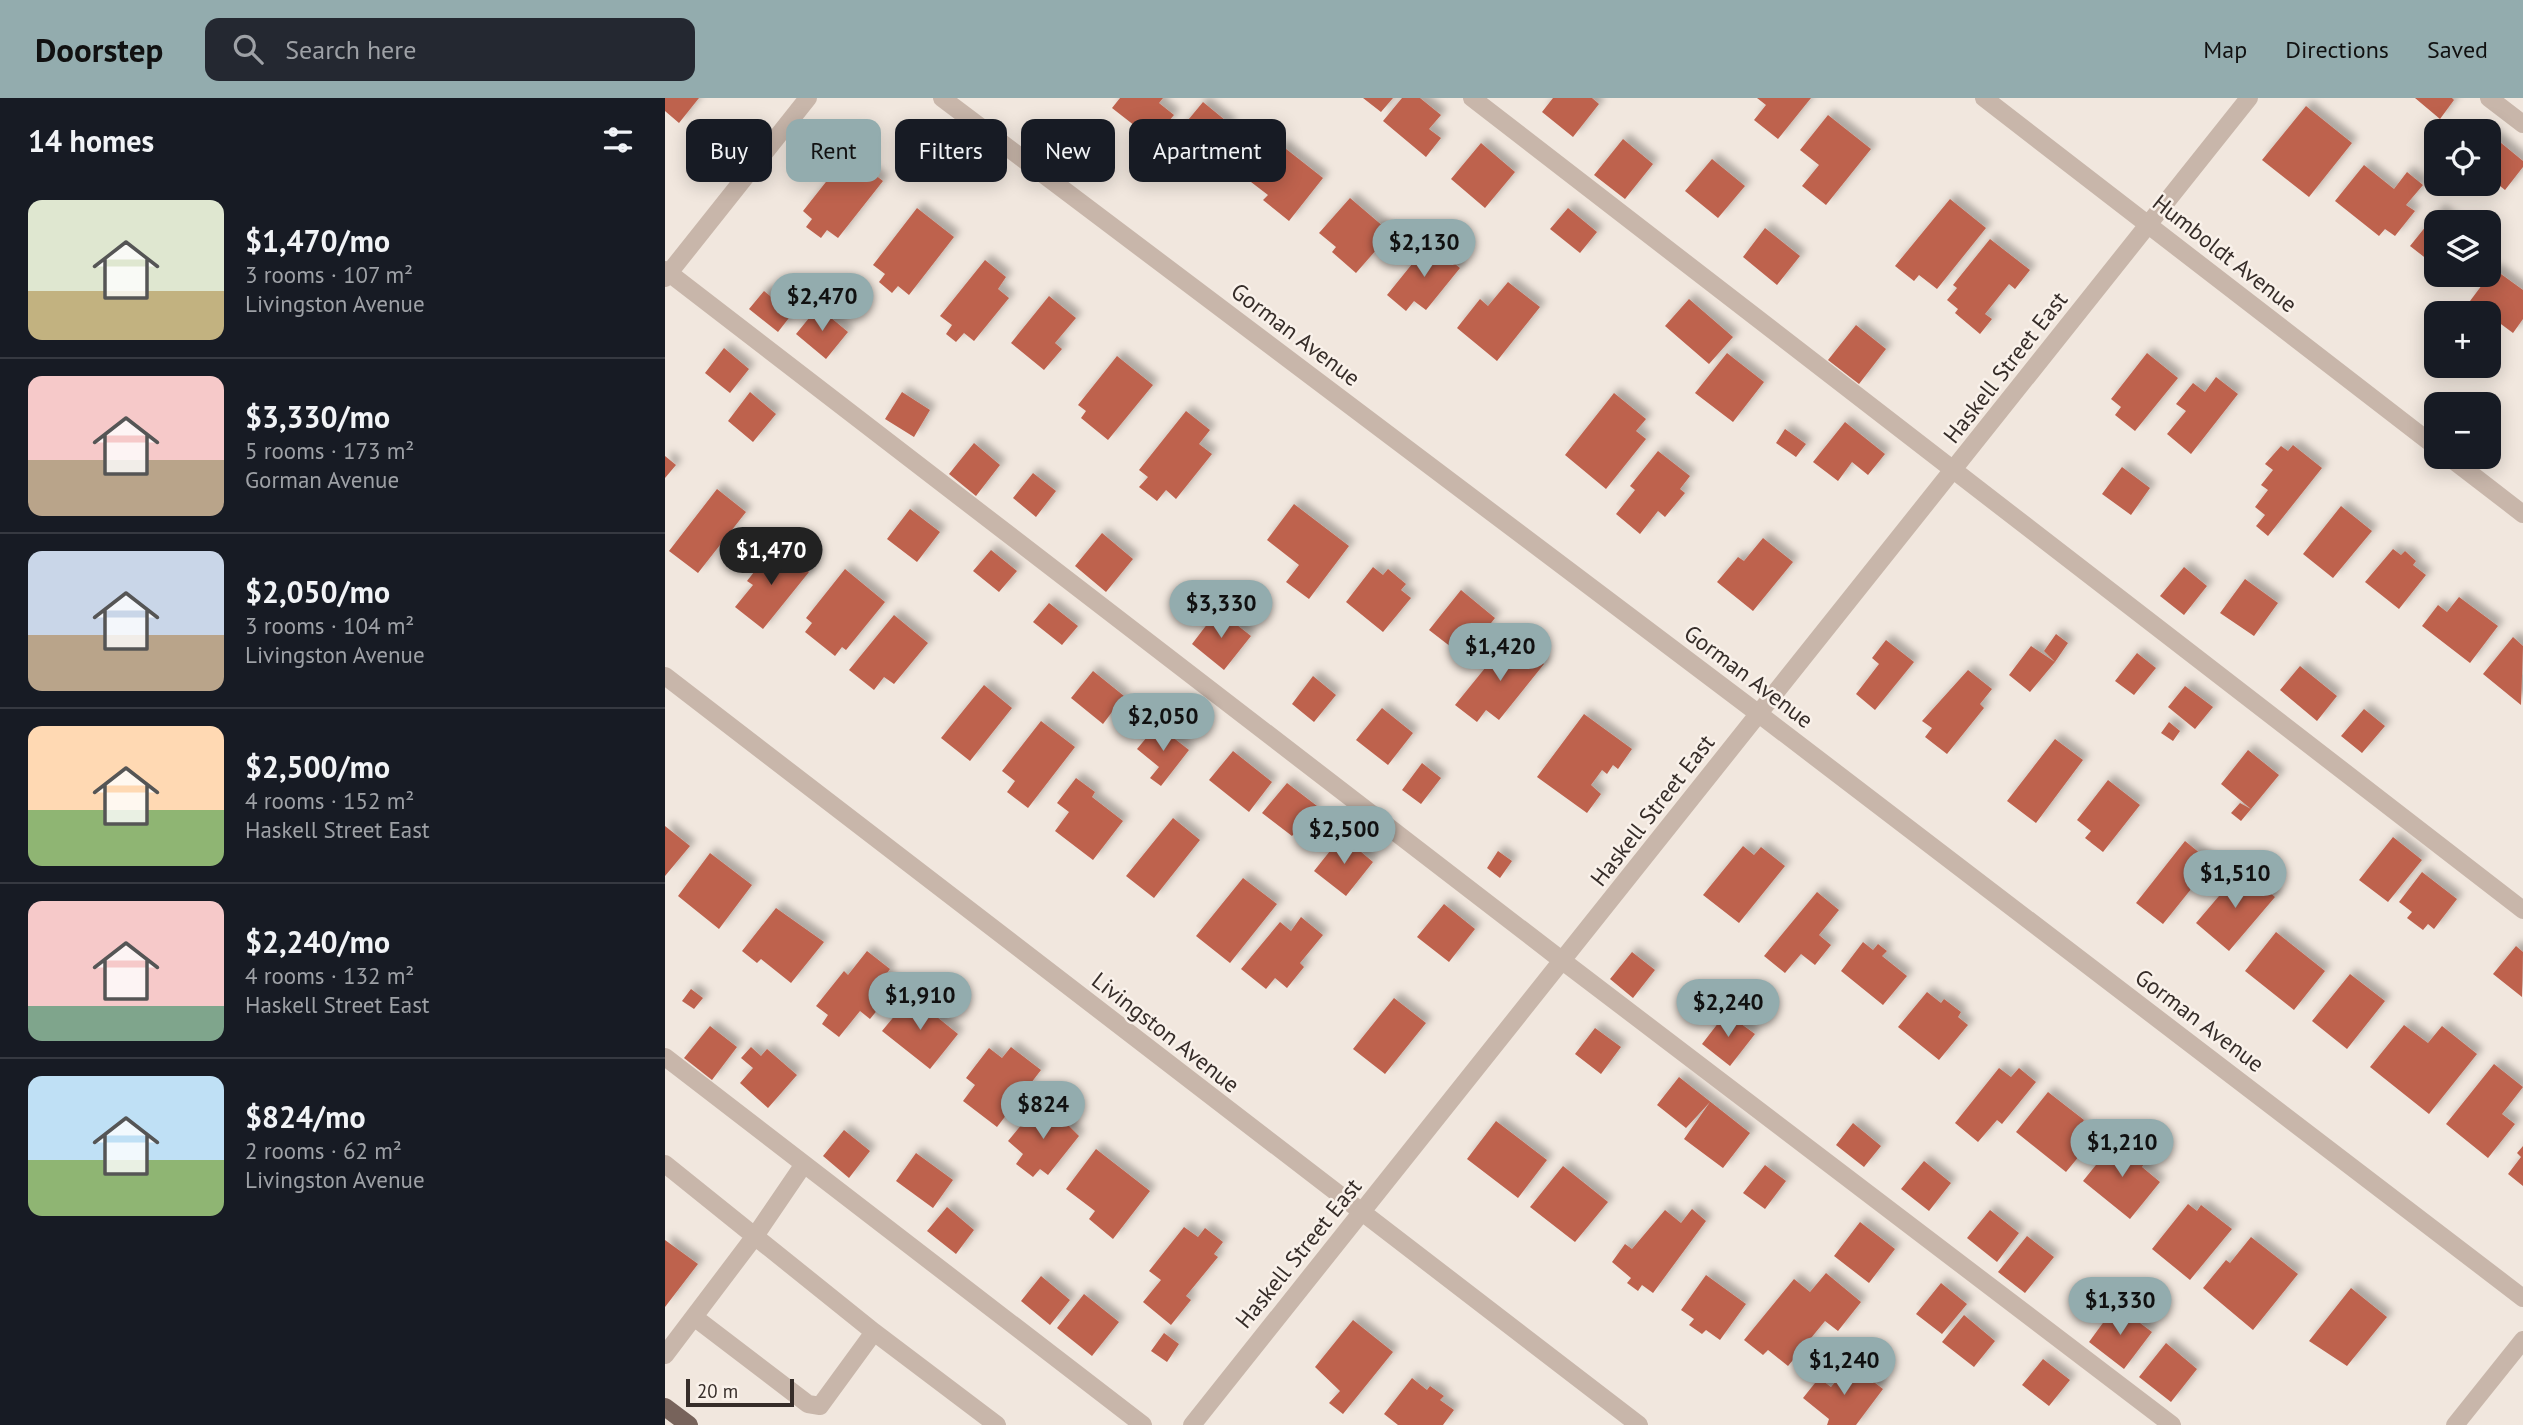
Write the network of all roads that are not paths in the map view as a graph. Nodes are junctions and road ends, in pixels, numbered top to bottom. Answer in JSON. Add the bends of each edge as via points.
{"nodes":[{"id":1,"x":808,"y":98,"type":"edge"},
{"id":2,"x":942,"y":98,"type":"edge"},
{"id":3,"x":1472,"y":98,"type":"edge"},
{"id":4,"x":1985,"y":98,"type":"edge"},
{"id":5,"x":2249,"y":98,"type":"edge"},
{"id":6,"x":2489,"y":98,"type":"edge"},
{"id":7,"x":2523,"y":124,"type":"edge"},
{"id":8,"x":2148,"y":225,"type":"junction"},
{"id":9,"x":666,"y":274,"type":"edge"},
{"id":10,"x":2424,"y":438,"type":"edge"},
{"id":11,"x":2465,"y":469,"type":"edge"},
{"id":12,"x":1955,"y":470,"type":"junction"},
{"id":13,"x":2523,"y":514,"type":"edge"},
{"id":14,"x":665,"y":676,"type":"edge"},
{"id":15,"x":1759,"y":714,"type":"junction"},
{"id":16,"x":2523,"y":910,"type":"edge"},
{"id":17,"x":1564,"y":962,"type":"junction"},
{"id":18,"x":665,"y":1057,"type":"edge"},
{"id":19,"x":665,"y":1164,"type":"edge"},
{"id":20,"x":804,"y":1164,"type":"junction"},
{"id":21,"x":1361,"y":1214,"type":"junction"},
{"id":22,"x":755,"y":1237,"type":"junction"},
{"id":23,"x":2523,"y":1298,"type":"edge"},
{"id":24,"x":694,"y":1317,"type":"junction"},
{"id":25,"x":874,"y":1332,"type":"junction"},
{"id":26,"x":2523,"y":1340,"type":"edge"},
{"id":27,"x":665,"y":1355,"type":"edge"},
{"id":28,"x":665,"y":1407,"type":"edge"},
{"id":29,"x":689,"y":1425,"type":"edge"},
{"id":30,"x":997,"y":1425,"type":"edge"},
{"id":31,"x":1143,"y":1425,"type":"edge"},
{"id":32,"x":1192,"y":1425,"type":"edge"},
{"id":33,"x":1639,"y":1425,"type":"edge"},
{"id":34,"x":2172,"y":1425,"type":"edge"},
{"id":35,"x":2455,"y":1425,"type":"edge"}],
"edges":[{"from":1,"to":9,"type":"street"},
{"from":2,"to":15,"type":"street","name":"Gorman Avenue"},
{"from":3,"to":12,"type":"street"},
{"from":4,"to":8,"type":"street","name":"Humboldt Avenue"},
{"from":5,"to":8,"type":"street","name":"Haskell Street East"},
{"from":6,"to":7,"type":"street"},
{"from":8,"to":10,"type":"street","name":"Humboldt Avenue"},
{"from":8,"to":12,"type":"street","name":"Haskell Street East"},
{"from":9,"to":17,"type":"street"},
{"from":11,"to":13,"type":"street"},
{"from":12,"to":15,"type":"street","name":"Haskell Street East"},
{"from":12,"to":16,"type":"street"},
{"from":14,"to":21,"type":"street","name":"Livingston Avenue"},
{"from":15,"to":17,"type":"street","name":"Haskell Street East"},
{"from":15,"to":23,"type":"street","name":"Gorman Avenue"},
{"from":17,"to":21,"type":"street","name":"Haskell Street East"},
{"from":17,"to":34,"type":"street"},
{"from":18,"to":20,"type":"street"},
{"from":19,"to":22,"type":"street"},
{"from":20,"to":22,"type":"street"},
{"from":20,"to":31,"type":"street"},
{"from":21,"to":32,"type":"street","name":"Haskell Street East"},
{"from":21,"to":33,"type":"street","name":"Livingston Avenue"},
{"from":22,"to":24,"type":"street"},
{"from":22,"to":25,"type":"street"},
{"from":24,"to":25,"type":"street","via":[[808,1404],[820,1406]]},
{"from":24,"to":27,"type":"street"},
{"from":25,"to":30,"type":"street"},
{"from":26,"to":35,"type":"street"},
{"from":28,"to":29,"type":"main road"}]}
